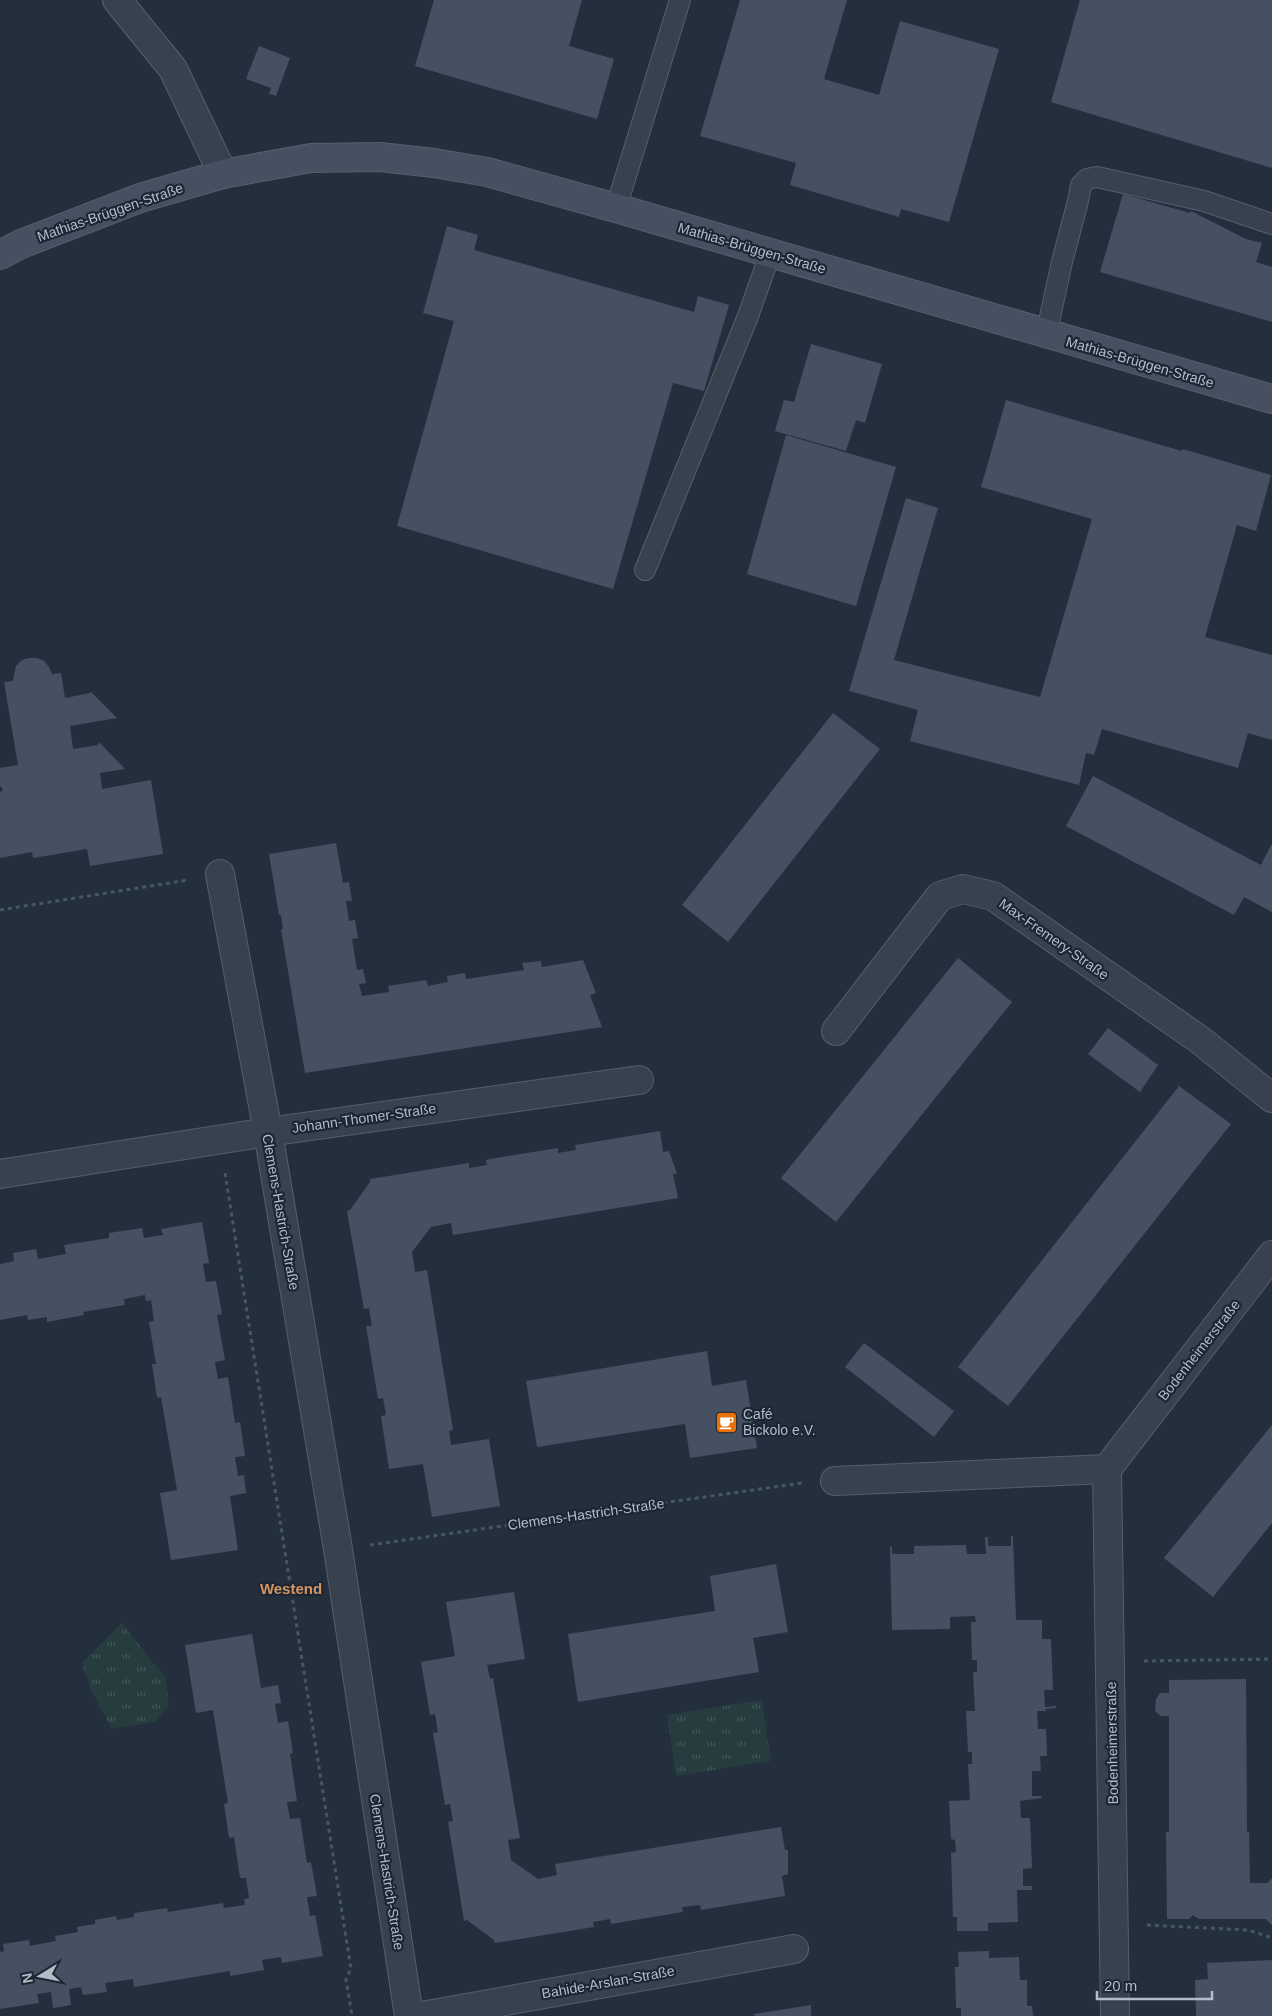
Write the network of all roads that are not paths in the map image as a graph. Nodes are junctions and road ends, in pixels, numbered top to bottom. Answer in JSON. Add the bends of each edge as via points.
{"nodes":[{"id":1,"x":117,"y":0,"type":"edge"},
{"id":2,"x":680,"y":0,"type":"edge"},
{"id":3,"x":223,"y":174,"type":"junction"},
{"id":4,"x":616,"y":208,"type":"junction"},
{"id":5,"x":1272,"y":224,"type":"edge"},
{"id":6,"x":770,"y":254,"type":"junction"},
{"id":7,"x":0,"y":255,"type":"edge"},
{"id":8,"x":1046,"y":334,"type":"junction"},
{"id":9,"x":1272,"y":400,"type":"edge"},
{"id":10,"x":645,"y":570,"type":"dead end"},
{"id":11,"x":220,"y":874,"type":"road end"},
{"id":12,"x":836,"y":1031,"type":"dead end"},
{"id":13,"x":639,"y":1080,"type":"dead end"},
{"id":14,"x":1272,"y":1098,"type":"edge"},
{"id":15,"x":268,"y":1132,"type":"junction"},
{"id":16,"x":0,"y":1174,"type":"edge"},
{"id":17,"x":1272,"y":1255,"type":"edge"},
{"id":18,"x":1107,"y":1469,"type":"junction"},
{"id":19,"x":835,"y":1481,"type":"road end"},
{"id":20,"x":794,"y":1949,"type":"dead end"},
{"id":21,"x":409,"y":2016,"type":"edge"},
{"id":22,"x":422,"y":2016,"type":"edge"},
{"id":23,"x":1115,"y":2016,"type":"edge"}],
"edges":[{"from":1,"to":3,"type":"street","via":[[173,69]]},
{"from":2,"to":4,"type":"lane"},
{"from":3,"to":4,"type":"street","name":"Mathias-Brüggen-Straße","via":[[311,158],[380,157],[487,172]]},
{"from":3,"to":7,"type":"street","name":"Mathias-Brüggen-Straße","via":[[140,198]]},
{"from":4,"to":6,"type":"street","name":"Mathias-Brüggen-Straße"},
{"from":5,"to":8,"type":"lane","via":[[1204,201],[1097,177],[1087,179],[1080,185]]},
{"from":6,"to":8,"type":"street","name":"Mathias-Brüggen-Straße"},
{"from":6,"to":10,"type":"lane"},
{"from":8,"to":9,"type":"street","name":"Mathias-Brüggen-Straße"},
{"from":11,"to":15,"type":"street","name":"Clemens-Hastrich-Straße"},
{"from":12,"to":14,"type":"street","name":"Max-Fremery-Straße","via":[[940,896],[963,890],[993,896],[1200,1040]]},
{"from":13,"to":15,"type":"street","name":"Johann-Thomer-Straße"},
{"from":15,"to":16,"type":"street","name":"Johann-Thomer-Straße"},
{"from":15,"to":21,"type":"street","name":"Clemens-Hastrich-Straße","via":[[338,1549]]},
{"from":17,"to":18,"type":"street","name":"Bodenheimerstraße"},
{"from":18,"to":19,"type":"street"},
{"from":18,"to":23,"type":"street","name":"Bodenheimerstraße"},
{"from":20,"to":22,"type":"street","name":"Bahide-Arslan-Straße"}]}
